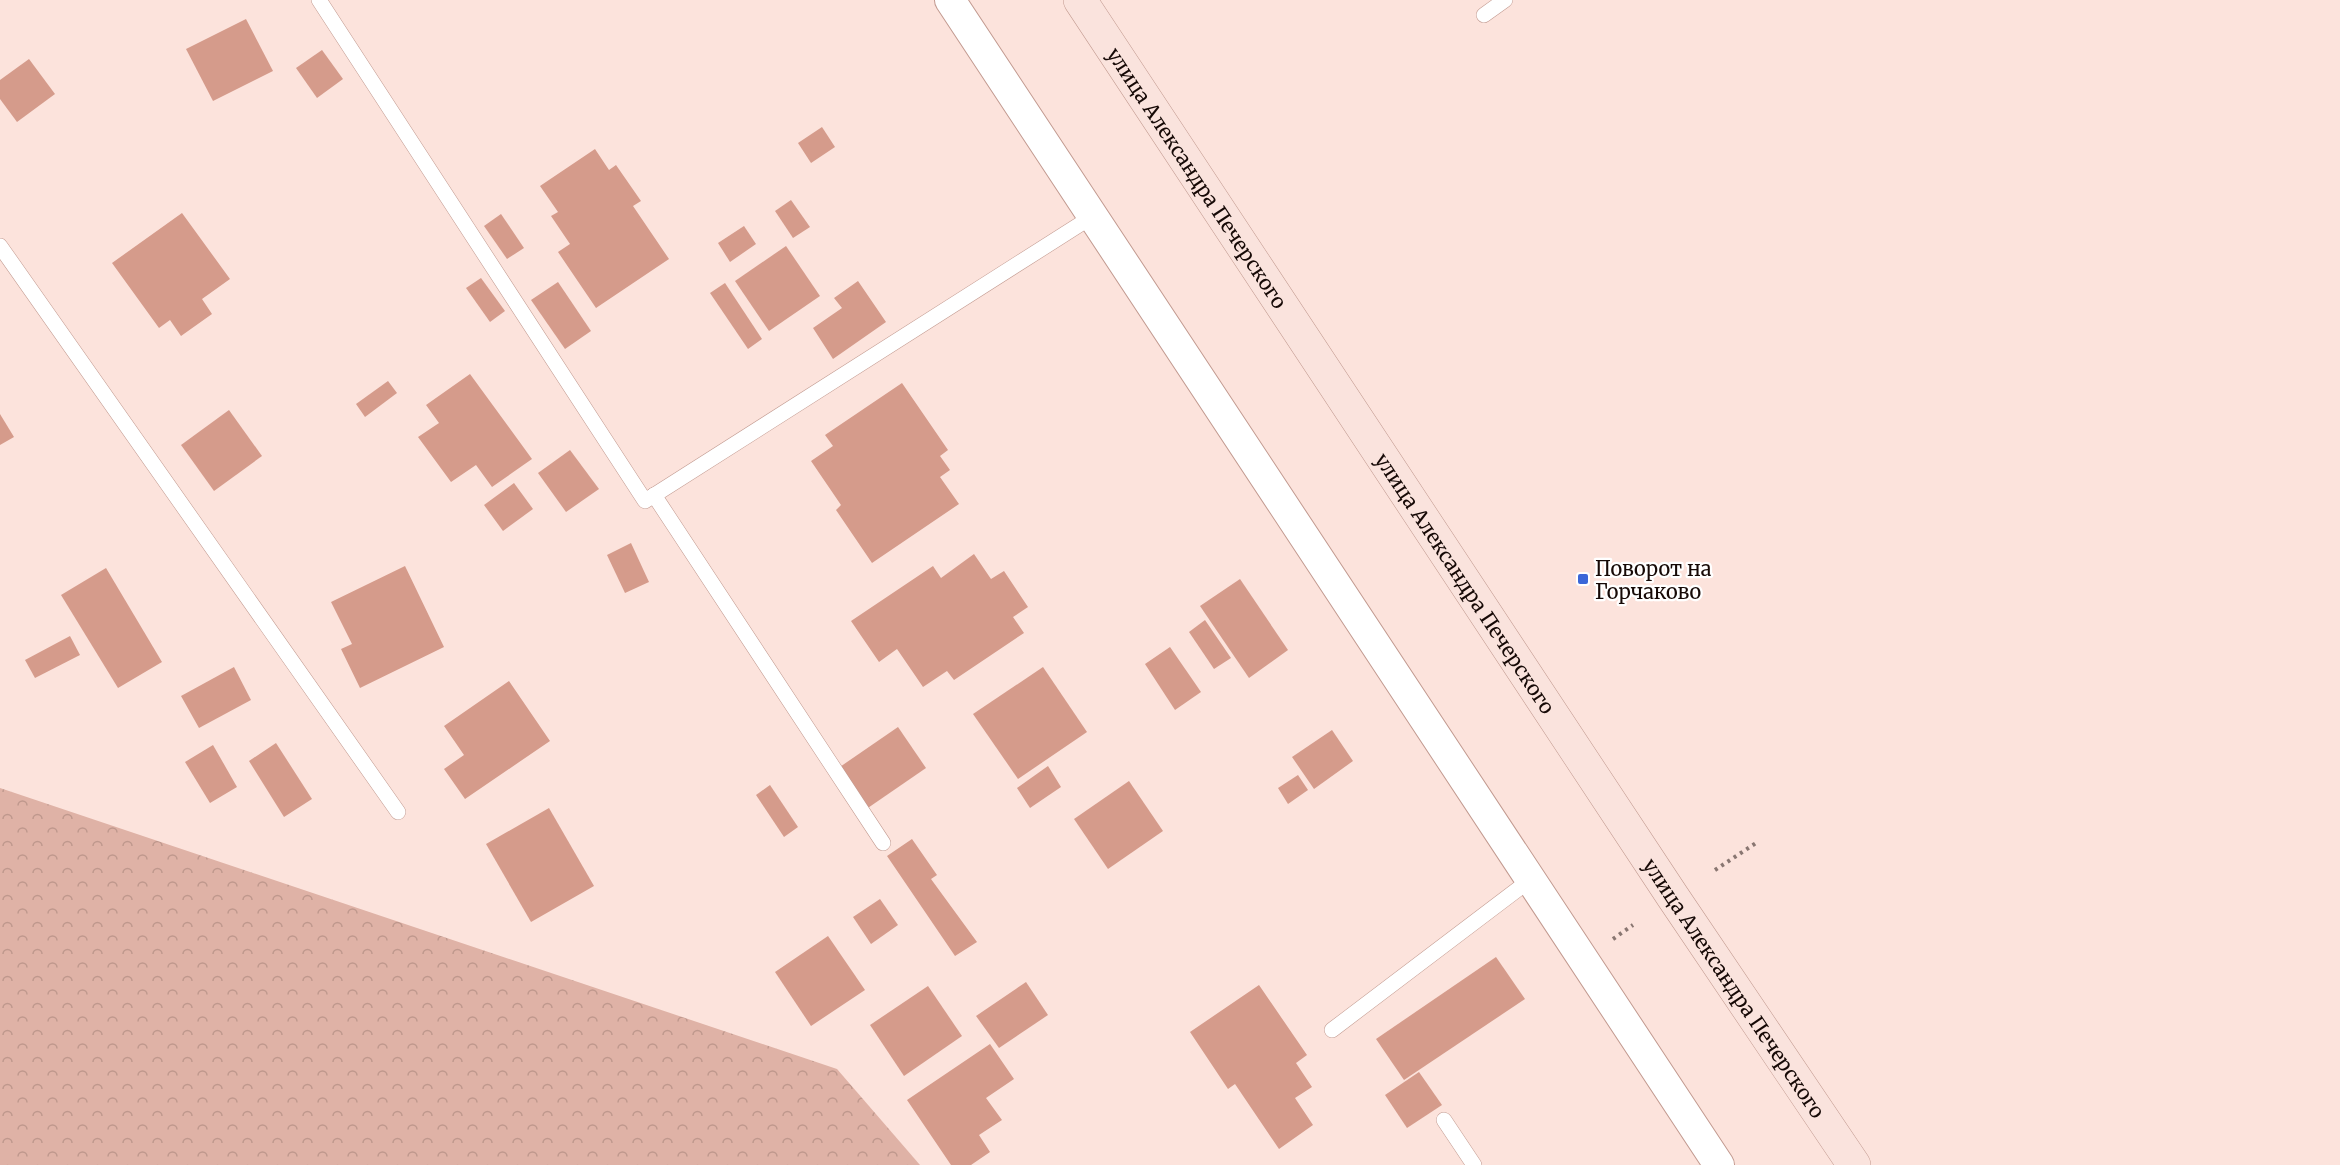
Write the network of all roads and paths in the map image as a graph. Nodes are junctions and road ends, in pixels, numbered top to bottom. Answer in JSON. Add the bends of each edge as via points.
{"nodes":[{"id":1,"x":319,"y":0,"type":"edge"},
{"id":2,"x":950,"y":0,"type":"edge"},
{"id":3,"x":1080,"y":0,"type":"edge"},
{"id":4,"x":1505,"y":0,"type":"edge"},
{"id":5,"x":1484,"y":15,"type":"dead end"},
{"id":6,"x":1093,"y":216,"type":"junction"},
{"id":7,"x":0,"y":246,"type":"edge"},
{"id":8,"x":654,"y":495,"type":"junction"},
{"id":9,"x":398,"y":812,"type":"dead end"},
{"id":10,"x":883,"y":843,"type":"dead end"},
{"id":11,"x":1756,"y":843,"type":"dead end"},
{"id":12,"x":1715,"y":870,"type":"dead end"},
{"id":13,"x":1530,"y":880,"type":"junction"},
{"id":14,"x":1634,"y":925,"type":"dead end"},
{"id":15,"x":1608,"y":942,"type":"dead end"},
{"id":16,"x":1332,"y":1030,"type":"dead end"},
{"id":17,"x":1444,"y":1120,"type":"dead end"},
{"id":18,"x":1474,"y":1165,"type":"edge"},
{"id":19,"x":1719,"y":1165,"type":"edge"},
{"id":20,"x":1854,"y":1165,"type":"edge"}],
"edges":[{"from":1,"to":8,"type":"lane","via":[[645,501]]},
{"from":2,"to":6,"type":"street"},
{"from":3,"to":20,"type":"main road","name":"улица Александра Печерского"},
{"from":4,"to":5,"type":"lane"},
{"from":6,"to":8,"type":"lane"},
{"from":6,"to":13,"type":"street"},
{"from":7,"to":9,"type":"lane"},
{"from":8,"to":10,"type":"lane"},
{"from":11,"to":12,"type":"path"},
{"from":13,"to":16,"type":"lane"},
{"from":13,"to":19,"type":"street"},
{"from":14,"to":15,"type":"path"},
{"from":17,"to":18,"type":"lane"}]}
